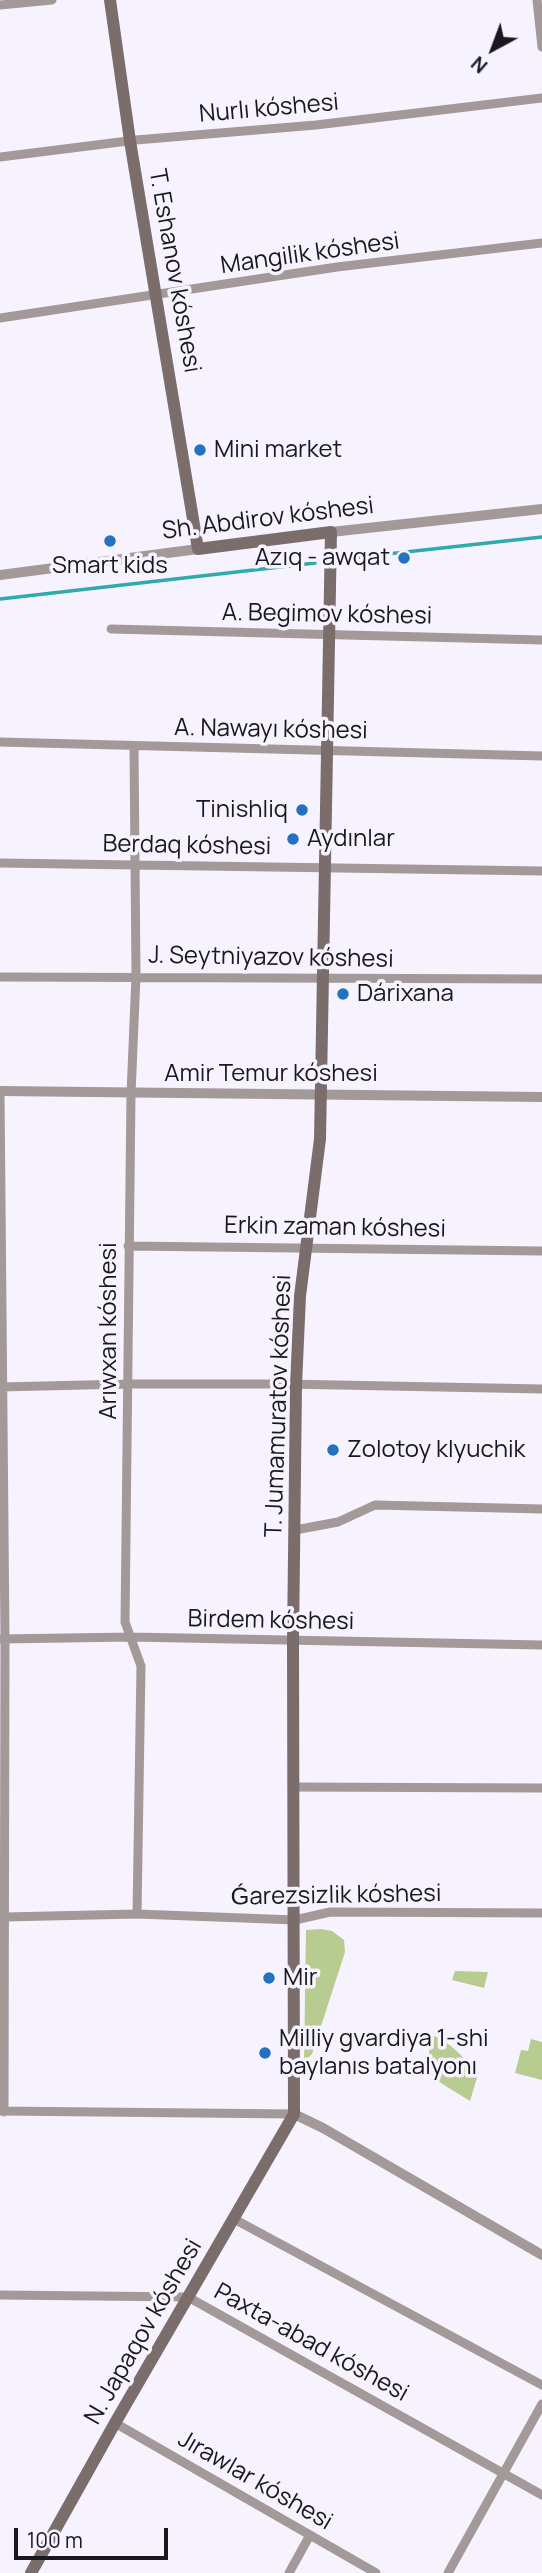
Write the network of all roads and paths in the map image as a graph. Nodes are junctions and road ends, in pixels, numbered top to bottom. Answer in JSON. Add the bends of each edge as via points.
{"nodes":[{"id":1,"x":52,"y":0,"type":"edge"},
{"id":2,"x":110,"y":0,"type":"edge"},
{"id":3,"x":537,"y":0,"type":"edge"},
{"id":4,"x":0,"y":5,"type":"edge"},
{"id":5,"x":542,"y":47,"type":"edge"},
{"id":6,"x":542,"y":98,"type":"edge"},
{"id":7,"x":130,"y":141,"type":"junction"},
{"id":8,"x":0,"y":157,"type":"edge"},
{"id":9,"x":542,"y":243,"type":"edge"},
{"id":10,"x":157,"y":296,"type":"junction"},
{"id":11,"x":0,"y":318,"type":"edge"},
{"id":12,"x":542,"y":509,"type":"edge"},
{"id":13,"x":331,"y":532,"type":"junction"},
{"id":14,"x":198,"y":549,"type":"junction"},
{"id":15,"x":0,"y":575,"type":"edge"},
{"id":16,"x":111,"y":629,"type":"dead end"},
{"id":17,"x":328,"y":635,"type":"junction"},
{"id":18,"x":542,"y":640,"type":"edge"},
{"id":19,"x":0,"y":742,"type":"edge"},
{"id":20,"x":134,"y":746,"type":"junction"},
{"id":21,"x":327,"y":751,"type":"junction"},
{"id":22,"x":542,"y":756,"type":"edge"},
{"id":23,"x":0,"y":863,"type":"edge"},
{"id":24,"x":136,"y":864,"type":"junction"},
{"id":25,"x":326,"y":867,"type":"junction"},
{"id":26,"x":542,"y":871,"type":"edge"},
{"id":27,"x":136,"y":976,"type":"junction"},
{"id":28,"x":0,"y":977,"type":"edge"},
{"id":29,"x":322,"y":979,"type":"junction"},
{"id":30,"x":542,"y":979,"type":"edge"},
{"id":31,"x":0,"y":1091,"type":"edge"},
{"id":32,"x":131,"y":1094,"type":"junction"},
{"id":33,"x":321,"y":1095,"type":"junction"},
{"id":34,"x":542,"y":1097,"type":"edge"},
{"id":35,"x":128,"y":1246,"type":"junction"},
{"id":36,"x":307,"y":1246,"type":"junction"},
{"id":37,"x":542,"y":1251,"type":"edge"},
{"id":38,"x":128,"y":1384,"type":"junction"},
{"id":39,"x":296,"y":1385,"type":"junction"},
{"id":40,"x":1,"y":1387,"type":"edge"},
{"id":41,"x":542,"y":1389,"type":"edge"},
{"id":42,"x":542,"y":1509,"type":"edge"},
{"id":43,"x":295,"y":1530,"type":"junction"},
{"id":44,"x":131,"y":1637,"type":"junction"},
{"id":45,"x":3,"y":1639,"type":"edge"},
{"id":46,"x":293,"y":1642,"type":"junction"},
{"id":47,"x":542,"y":1645,"type":"edge"},
{"id":48,"x":293,"y":1787,"type":"junction"},
{"id":49,"x":542,"y":1788,"type":"edge"},
{"id":50,"x":542,"y":1913,"type":"edge"},
{"id":51,"x":137,"y":1914,"type":"junction"},
{"id":52,"x":5,"y":1917,"type":"junction"},
{"id":53,"x":295,"y":1920,"type":"junction"},
{"id":54,"x":2,"y":2111,"type":"edge"},
{"id":55,"x":294,"y":2114,"type":"junction"},
{"id":56,"x":234,"y":2219,"type":"junction"},
{"id":57,"x":542,"y":2255,"type":"edge"},
{"id":58,"x":0,"y":2295,"type":"edge"},
{"id":59,"x":188,"y":2297,"type":"junction"},
{"id":60,"x":542,"y":2385,"type":"edge"},
{"id":61,"x":542,"y":2404,"type":"edge"},
{"id":62,"x":115,"y":2423,"type":"junction"},
{"id":63,"x":503,"y":2473,"type":"junction"},
{"id":64,"x":542,"y":2495,"type":"edge"},
{"id":65,"x":310,"y":2535,"type":"junction"},
{"id":66,"x":31,"y":2573,"type":"edge"},
{"id":67,"x":289,"y":2573,"type":"edge"},
{"id":68,"x":376,"y":2573,"type":"edge"},
{"id":69,"x":448,"y":2573,"type":"edge"}],
"edges":[{"from":1,"to":4,"type":"street"},
{"from":2,"to":7,"type":"main road","name":"T. Eshanov kóshesi"},
{"from":3,"to":5,"type":"street"},
{"from":6,"to":7,"type":"street","name":"Nurlı kóshesi"},
{"from":7,"to":8,"type":"street","name":"Nurlı kóshesi"},
{"from":7,"to":10,"type":"main road","name":"T. Eshanov kóshesi"},
{"from":9,"to":10,"type":"street","name":"Mangilik kóshesi","via":[[337,267]]},
{"from":10,"to":11,"type":"street","name":"Mangilik kóshesi"},
{"from":10,"to":14,"type":"main road","name":"T. Eshanov kóshesi"},
{"from":12,"to":13,"type":"street","name":"Sh. Abdirov kóshesi"},
{"from":13,"to":14,"type":"main road","name":"Sh. Abdirov kóshesi"},
{"from":13,"to":17,"type":"main road","name":"T. Jumamuratov kóshesi"},
{"from":14,"to":15,"type":"street","name":"Sh. Abdirov kóshesi"},
{"from":16,"to":17,"type":"street","name":"A. Begimov kóshesi"},
{"from":17,"to":18,"type":"street","name":"A. Begimov kóshesi"},
{"from":17,"to":21,"type":"main road","name":"T. Jumamuratov kóshesi"},
{"from":19,"to":20,"type":"street","name":"A. Nawayı kóshesi"},
{"from":20,"to":21,"type":"street","name":"A. Nawayı kóshesi"},
{"from":20,"to":24,"type":"street","name":"Arıwxan kóshesi"},
{"from":21,"to":22,"type":"street","name":"A. Nawayı kóshesi"},
{"from":21,"to":25,"type":"main road","name":"T. Jumamuratov kóshesi"},
{"from":23,"to":24,"type":"street","name":"Berdaq kóshesi"},
{"from":24,"to":25,"type":"street","name":"Berdaq kóshesi"},
{"from":24,"to":27,"type":"street","name":"Arıwxan kóshesi"},
{"from":25,"to":26,"type":"street","name":"Berdaq kóshesi"},
{"from":25,"to":29,"type":"main road","name":"T. Jumamuratov kóshesi"},
{"from":27,"to":28,"type":"street","name":"J. Seytniyazov kóshesi"},
{"from":27,"to":29,"type":"street","name":"J. Seytniyazov kóshesi"},
{"from":27,"to":32,"type":"street","name":"Arıwxan kóshesi"},
{"from":29,"to":30,"type":"street","name":"J. Seytniyazov kóshesi"},
{"from":29,"to":33,"type":"main road","name":"T. Jumamuratov kóshesi"},
{"from":31,"to":32,"type":"street","name":"Amir Temur kóshesi"},
{"from":31,"to":40,"type":"street"},
{"from":32,"to":33,"type":"street","name":"Amir Temur kóshesi"},
{"from":32,"to":35,"type":"street","name":"Arıwxan kóshesi"},
{"from":33,"to":34,"type":"street","name":"Amir Temur kóshesi"},
{"from":33,"to":36,"type":"main road","name":"T. Jumamuratov kóshesi"},
{"from":35,"to":36,"type":"street","name":"Erkin zaman kóshesi"},
{"from":35,"to":38,"type":"street","name":"Arıwxan kóshesi"},
{"from":36,"to":37,"type":"street","name":"Erkin zaman kóshesi"},
{"from":36,"to":39,"type":"main road","name":"T. Jumamuratov kóshesi"},
{"from":38,"to":39,"type":"street"},
{"from":38,"to":40,"type":"street"},
{"from":38,"to":44,"type":"street","name":"Arıwxan kóshesi","via":[[125,1622]]},
{"from":39,"to":41,"type":"street"},
{"from":39,"to":43,"type":"main road","name":"T. Jumamuratov kóshesi"},
{"from":40,"to":45,"type":"street"},
{"from":42,"to":43,"type":"street","via":[[375,1505],[338,1522]]},
{"from":43,"to":46,"type":"main road","name":"T. Jumamuratov kóshesi"},
{"from":44,"to":45,"type":"street","name":"Birdem kóshesi"},
{"from":44,"to":46,"type":"street","name":"Birdem kóshesi"},
{"from":44,"to":51,"type":"street","name":"Arıwxan kóshesi","via":[[141,1666]]},
{"from":45,"to":52,"type":"street"},
{"from":46,"to":47,"type":"street","name":"Birdem kóshesi"},
{"from":46,"to":48,"type":"main road","name":"T. Jumamuratov kóshesi"},
{"from":48,"to":49,"type":"street"},
{"from":48,"to":53,"type":"main road","name":"T. Jumamuratov kóshesi"},
{"from":50,"to":53,"type":"street","name":"Ǵarezsizlik kóshesi","via":[[330,1912]]},
{"from":51,"to":52,"type":"street","name":"Ǵarezsizlik kóshesi"},
{"from":51,"to":53,"type":"street","name":"Ǵarezsizlik kóshesi"},
{"from":52,"to":54,"type":"street"},
{"from":53,"to":55,"type":"main road","name":"T. Jumamuratov kóshesi"},
{"from":54,"to":55,"type":"street"},
{"from":55,"to":56,"type":"main road","name":"N. Japaqov kóshesi"},
{"from":55,"to":57,"type":"street"},
{"from":56,"to":59,"type":"main road","name":"N. Japaqov kóshesi"},
{"from":56,"to":60,"type":"street"},
{"from":58,"to":59,"type":"street","name":"Paxta-abad kóshesi"},
{"from":59,"to":62,"type":"main road","name":"N. Japaqov kóshesi"},
{"from":59,"to":63,"type":"street","name":"Paxta-abad kóshesi"},
{"from":61,"to":63,"type":"street"},
{"from":62,"to":65,"type":"street","name":"Jırawlar kóshesi"},
{"from":62,"to":66,"type":"main road","name":"N. Japaqov kóshesi"},
{"from":63,"to":64,"type":"street","name":"Paxta-abad kóshesi"},
{"from":63,"to":69,"type":"street"},
{"from":65,"to":67,"type":"street"},
{"from":65,"to":68,"type":"street","name":"Jırawlar kóshesi"}]}
